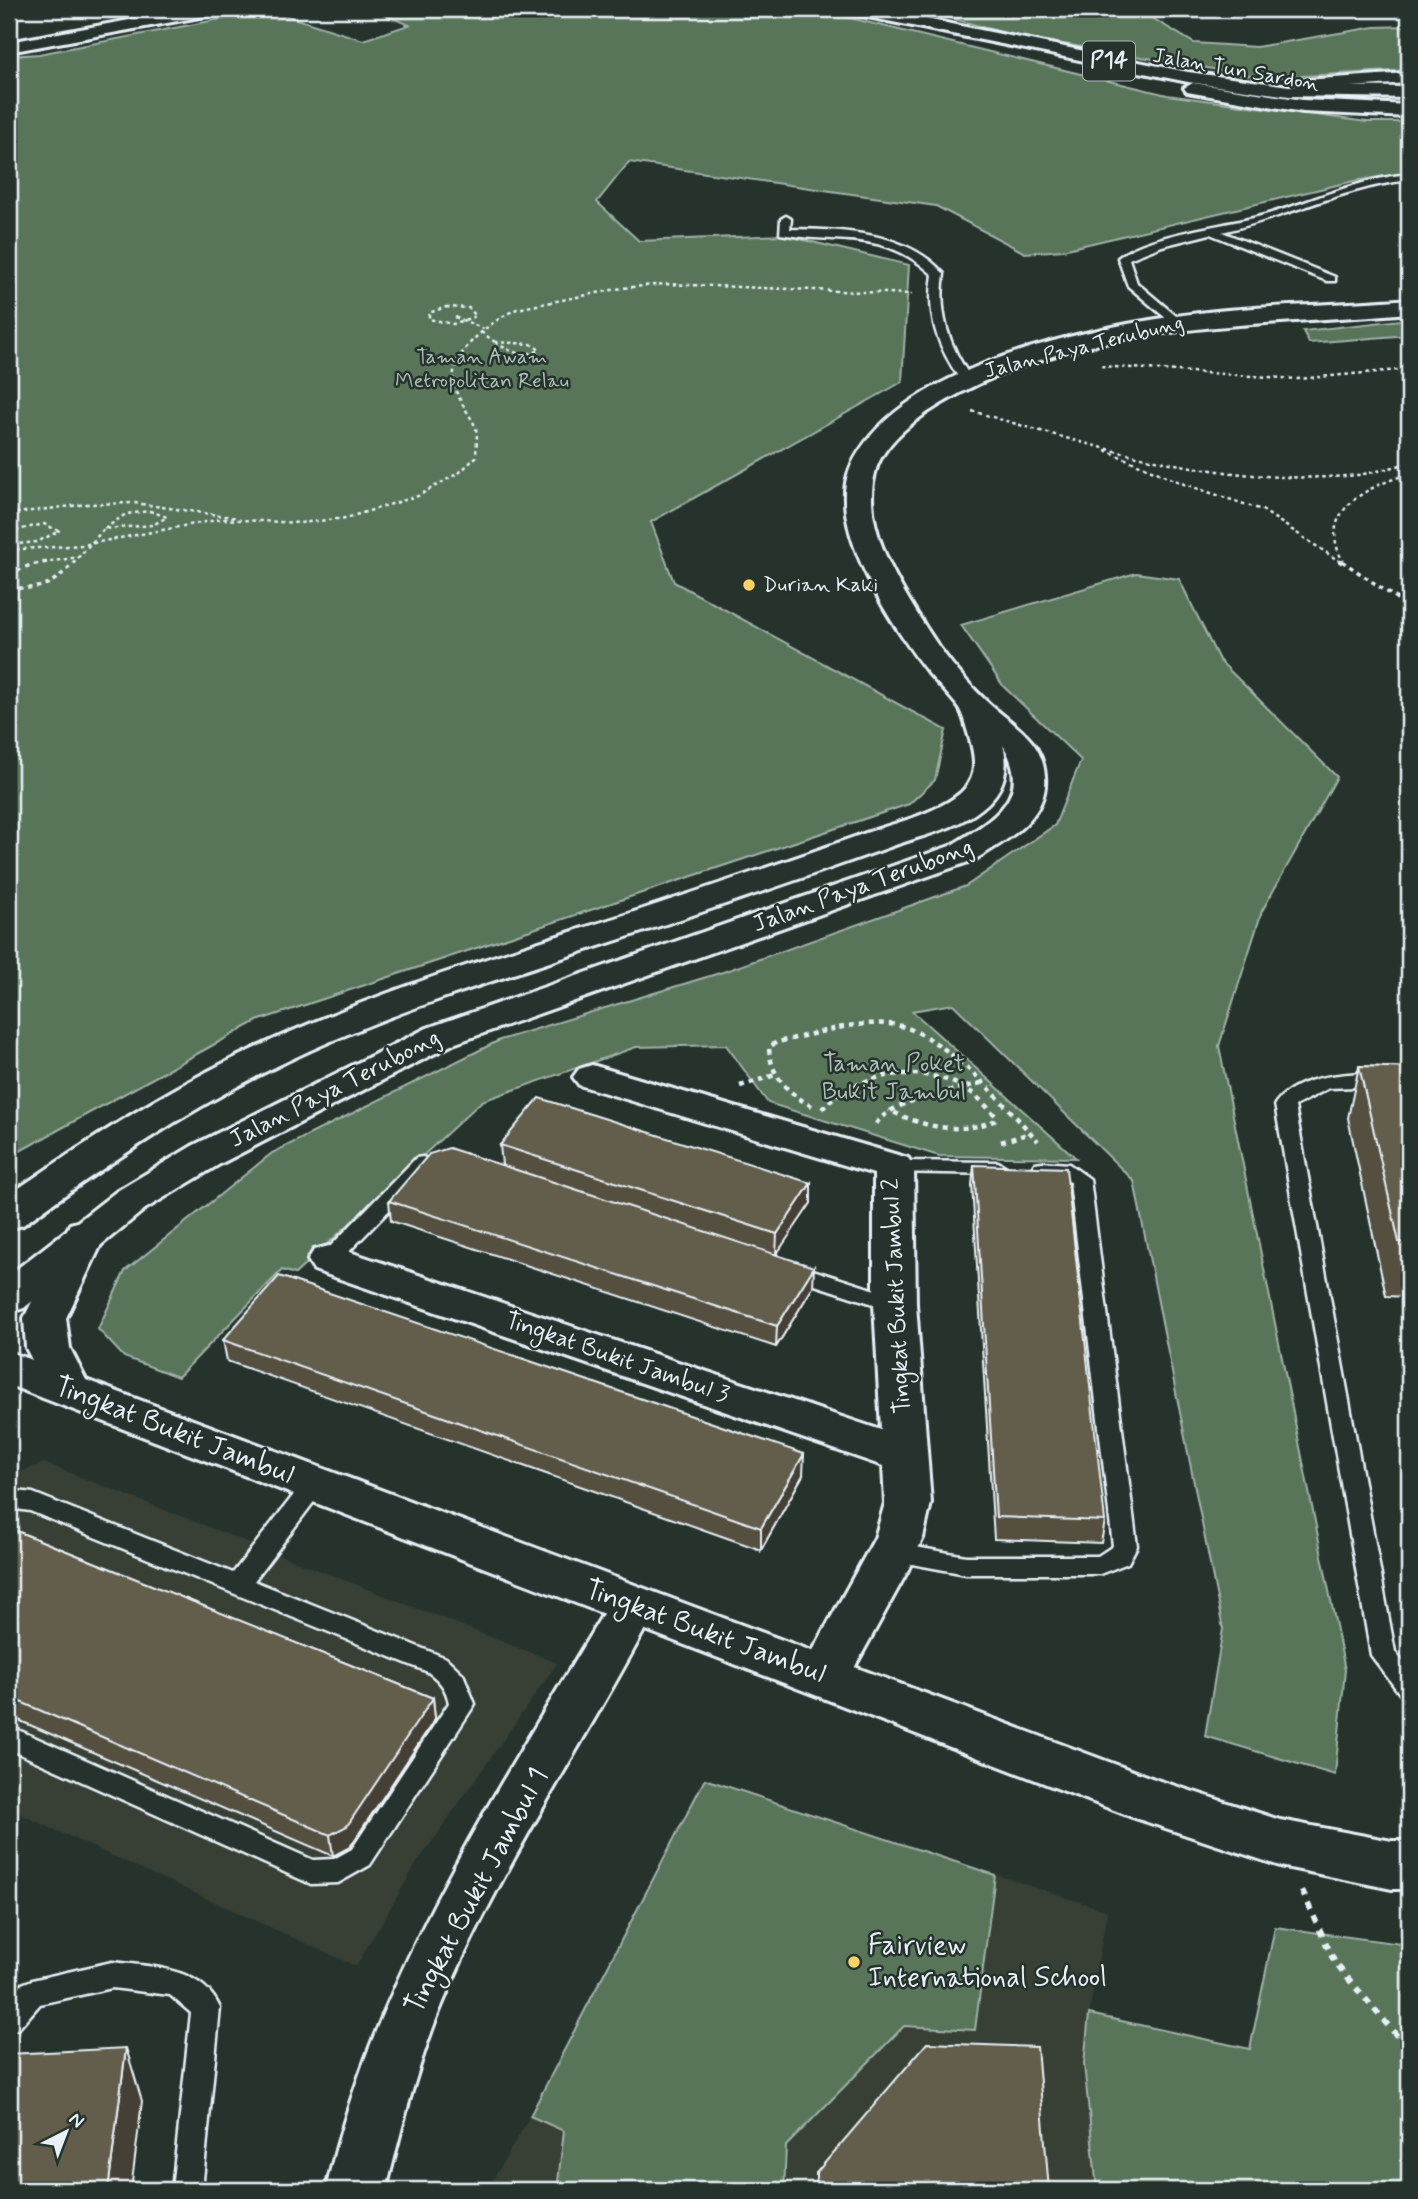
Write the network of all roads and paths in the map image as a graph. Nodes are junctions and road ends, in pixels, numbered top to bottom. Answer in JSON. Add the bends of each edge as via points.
{"nodes":[{"id":1,"x":216,"y":9,"type":"edge"},
{"id":2,"x":853,"y":9,"type":"edge"},
{"id":3,"x":976,"y":36,"type":"junction"},
{"id":4,"x":9,"y":47,"type":"edge"},
{"id":5,"x":1409,"y":78,"type":"edge"},
{"id":6,"x":1242,"y":85,"type":"junction"},
{"id":7,"x":1193,"y":88,"type":"junction"},
{"id":8,"x":1409,"y":93,"type":"edge"},
{"id":9,"x":1409,"y":101,"type":"edge"},
{"id":10,"x":1409,"y":111,"type":"edge"},
{"id":11,"x":1409,"y":177,"type":"edge"},
{"id":12,"x":786,"y":219,"type":"dead end"},
{"id":13,"x":1211,"y":231,"type":"junction"},
{"id":14,"x":1331,"y":279,"type":"dead end"},
{"id":15,"x":934,"y":295,"type":"junction"},
{"id":16,"x":1409,"y":306,"type":"edge"},
{"id":17,"x":456,"y":317,"type":"dead end"},
{"id":18,"x":467,"y":322,"type":"junction"},
{"id":19,"x":1178,"y":323,"type":"junction"},
{"id":20,"x":483,"y":330,"type":"junction"},
{"id":21,"x":495,"y":342,"type":"junction"},
{"id":22,"x":1046,"y":352,"type":"junction"},
{"id":23,"x":1409,"y":369,"type":"edge"},
{"id":24,"x":966,"y":379,"type":"junction"},
{"id":25,"x":928,"y":398,"type":"junction"},
{"id":26,"x":1095,"y":445,"type":"junction"},
{"id":27,"x":1409,"y":463,"type":"edge"},
{"id":28,"x":1409,"y":474,"type":"edge"},
{"id":29,"x":9,"y":514,"type":"edge"},
{"id":30,"x":242,"y":518,"type":"junction"},
{"id":31,"x":103,"y":529,"type":"junction"},
{"id":32,"x":9,"y":532,"type":"edge"},
{"id":33,"x":87,"y":544,"type":"junction"},
{"id":34,"x":9,"y":545,"type":"edge"},
{"id":35,"x":9,"y":550,"type":"edge"},
{"id":36,"x":79,"y":557,"type":"junction"},
{"id":37,"x":1342,"y":563,"type":"junction"},
{"id":38,"x":9,"y":575,"type":"edge"},
{"id":39,"x":9,"y":587,"type":"edge"},
{"id":40,"x":1409,"y":607,"type":"edge"},
{"id":41,"x":976,"y":708,"type":"junction"},
{"id":42,"x":776,"y":1075,"type":"junction"},
{"id":43,"x":592,"y":1077,"type":"dead end"},
{"id":44,"x":1409,"y":1079,"type":"edge"},
{"id":45,"x":753,"y":1082,"type":"dead end"},
{"id":46,"x":982,"y":1083,"type":"junction"},
{"id":47,"x":965,"y":1087,"type":"junction"},
{"id":48,"x":822,"y":1109,"type":"junction"},
{"id":49,"x":889,"y":1110,"type":"junction"},
{"id":50,"x":833,"y":1112,"type":"dead end"},
{"id":51,"x":865,"y":1121,"type":"dead end"},
{"id":52,"x":876,"y":1124,"type":"junction"},
{"id":53,"x":999,"y":1143,"type":"dead end"},
{"id":54,"x":891,"y":1147,"type":"junction"},
{"id":55,"x":445,"y":1157,"type":"edge"},
{"id":56,"x":9,"y":1215,"type":"edge"},
{"id":57,"x":85,"y":1234,"type":"junction"},
{"id":58,"x":329,"y":1260,"type":"joint"},
{"id":59,"x":776,"y":1265,"type":"edge"},
{"id":60,"x":9,"y":1298,"type":"edge"},
{"id":61,"x":895,"y":1304,"type":"junction"},
{"id":62,"x":9,"y":1368,"type":"edge"},
{"id":63,"x":70,"y":1391,"type":"junction"},
{"id":64,"x":9,"y":1399,"type":"edge"},
{"id":65,"x":905,"y":1456,"type":"junction"},
{"id":66,"x":314,"y":1485,"type":"junction"},
{"id":67,"x":9,"y":1499,"type":"edge"},
{"id":68,"x":893,"y":1552,"type":"junction"},
{"id":69,"x":238,"y":1584,"type":"junction"},
{"id":70,"x":634,"y":1606,"type":"junction"},
{"id":71,"x":824,"y":1676,"type":"junction"},
{"id":72,"x":1409,"y":1687,"type":"edge"},
{"id":73,"x":9,"y":1737,"type":"edge"},
{"id":74,"x":1280,"y":1843,"type":"junction"},
{"id":75,"x":1409,"y":1865,"type":"edge"},
{"id":76,"x":9,"y":2019,"type":"edge"},
{"id":77,"x":1409,"y":2050,"type":"edge"},
{"id":78,"x":187,"y":2190,"type":"edge"},
{"id":79,"x":356,"y":2190,"type":"edge"}],
"edges":[{"from":1,"to":4,"type":"main road"},
{"from":2,"to":3,"type":"main road","name":"Jalan Tun Sardon","number":"P14"},
{"from":3,"to":6,"type":"main road","name":"Jalan Tun Sardon","number":"P14"},
{"from":3,"to":7,"type":"main road","name":"Jalan Tun Sardon","number":"P14"},
{"from":5,"to":6,"type":"main road","name":"Jalan Tun Sardon","number":"P14"},
{"from":6,"to":8,"type":"main road","via":[[1341,94]]},
{"from":7,"to":9,"type":"main road","via":[[1311,100]]},
{"from":7,"to":10,"type":"main road","name":"Jalan Tun Sardon","number":"P14","via":[[1303,106]]},
{"from":11,"to":13,"type":"lane","via":[[1365,184],[1269,217]]},
{"from":12,"to":15,"type":"lane","via":[[784,232],[852,236],[921,257],[939,274]]},
{"from":13,"to":14,"type":"lane"},
{"from":13,"to":19,"type":"lane","via":[[1152,243],[1123,258],[1132,284]]},
{"from":15,"to":20,"type":"path","via":[[665,284],[517,309]]},
{"from":15,"to":24,"type":"lane","via":[[949,356]]},
{"from":16,"to":19,"type":"main road","name":"Jalan Paya Terubung"},
{"from":17,"to":18,"type":"path"},
{"from":18,"to":18,"type":"path","via":[[476,313],[462,307],[439,308],[428,316],[445,324]]},
{"from":18,"to":20,"type":"path"},
{"from":19,"to":22,"type":"main road","name":"Jalan Paya Terubung"},
{"from":20,"to":21,"type":"path"},
{"from":20,"to":30,"type":"path","via":[[465,346],[453,382],[463,410],[476,427],[476,457],[468,465],[413,498],[367,514],[303,523]]},
{"from":21,"to":21,"type":"path","via":[[519,354],[540,350],[531,344]]},
{"from":22,"to":23,"type":"path","via":[[1105,367],[1298,379]]},
{"from":22,"to":24,"type":"main road","name":"Jalan Paya Terubung"},
{"from":24,"to":25,"type":"main road","name":"Jalan Paya Terubung"},
{"from":25,"to":26,"type":"path"},
{"from":25,"to":41,"type":"main road","name":"Jalan Paya Terubung","via":[[894,424],[872,450],[861,473],[857,510],[882,577],[905,620]]},
{"from":26,"to":27,"type":"path","via":[[1158,460],[1309,477],[1355,475]]},
{"from":26,"to":37,"type":"path","via":[[1184,484],[1262,510]]},
{"from":28,"to":37,"type":"path","via":[[1363,492],[1342,507],[1334,540]]},
{"from":29,"to":30,"type":"path","via":[[133,503]]},
{"from":30,"to":33,"type":"path"},
{"from":31,"to":31,"type":"path","via":[[137,511],[167,517],[153,525]]},
{"from":31,"to":33,"type":"path"},
{"from":32,"to":34,"type":"path","via":[[44,524],[59,531],[37,542]]},
{"from":33,"to":35,"type":"path"},
{"from":33,"to":36,"type":"path"},
{"from":36,"to":38,"type":"path","via":[[30,565]]},
{"from":36,"to":39,"type":"path","via":[[59,579],[30,590]]},
{"from":37,"to":40,"type":"path"},
{"from":41,"to":56,"type":"main road","name":"Jalan Paya Terubong","via":[[982,735],[993,755],[989,781],[970,802],[799,869],[488,971],[302,1040],[228,1076],[98,1151]]},
{"from":41,"to":57,"type":"main road","name":"Jalan Paya Terubong","via":[[1019,745],[1030,772],[1027,800],[1004,827],[962,853],[440,1036],[206,1155]]},
{"from":42,"to":45,"type":"path"},
{"from":42,"to":46,"type":"path","via":[[768,1054],[777,1042],[885,1023],[914,1031]]},
{"from":42,"to":48,"type":"path","via":[[799,1100]]},
{"from":43,"to":54,"type":"main road","name":"Tingkat Bukit Jambul 2"},
{"from":44,"to":72,"type":"lane","via":[[1331,1080],[1299,1090],[1285,1104],[1383,1655]]},
{"from":46,"to":47,"type":"path"},
{"from":46,"to":53,"type":"path","via":[[1030,1133]]},
{"from":47,"to":48,"type":"path","via":[[925,1076],[891,1075],[842,1090]]},
{"from":47,"to":49,"type":"path"},
{"from":47,"to":49,"type":"path","via":[[996,1116],[994,1121],[968,1129],[929,1126]]},
{"from":48,"to":50,"type":"path"},
{"from":49,"to":52,"type":"path"},
{"from":51,"to":52,"type":"path"},
{"from":52,"to":54,"type":"path"},
{"from":54,"to":61,"type":"main road","name":"Tingkat Bukit Jambul 2"},
{"from":54,"to":68,"type":"lane","via":[[1062,1169],[1080,1179],[1125,1546],[1120,1556],[1100,1565],[966,1565]]},
{"from":55,"to":58,"type":"lane","via":[[424,1162]]},
{"from":57,"to":60,"type":"main road","name":"Jalan Paya Terubong"},
{"from":57,"to":63,"type":"main road","via":[[45,1318],[48,1348]]},
{"from":58,"to":65,"type":"main road","name":"Tingkat Bukit Jambul 3"},
{"from":59,"to":61,"type":"lane"},
{"from":61,"to":65,"type":"main road","name":"Tingkat Bukit Jambul 2"},
{"from":62,"to":63,"type":"main road","name":"Tingkat Bukit Jambul"},
{"from":63,"to":64,"type":"main road"},
{"from":63,"to":66,"type":"main road","name":"Tingkat Bukit Jambul"},
{"from":65,"to":68,"type":"main road","name":"Tingkat Bukit Jambul 2","via":[[908,1503]]},
{"from":66,"to":69,"type":"lane"},
{"from":66,"to":70,"type":"main road","name":"Tingkat Bukit Jambul"},
{"from":67,"to":69,"type":"lane","via":[[33,1502]]},
{"from":68,"to":71,"type":"main road","name":"Tingkat Bukit Jambul 2"},
{"from":69,"to":73,"type":"lane","via":[[438,1665],[453,1676],[460,1689],[462,1704],[361,1857],[338,1871],[311,1872]]},
{"from":70,"to":71,"type":"main road","name":"Tingkat Bukit Jambul"},
{"from":70,"to":79,"type":"main road","name":"Tingkat Bukit Jambul 1","via":[[479,1875],[416,1999],[378,2100]]},
{"from":71,"to":74,"type":"main road","name":"Tingkat Bukit Jambul","via":[[1151,1801]]},
{"from":74,"to":75,"type":"main road","name":"Tingkat Bukit Jambul"},
{"from":74,"to":77,"type":"path","via":[[1335,1963]]},
{"from":76,"to":78,"type":"lane","via":[[32,1993],[112,1975],[177,1983],[206,2008]]}]}
